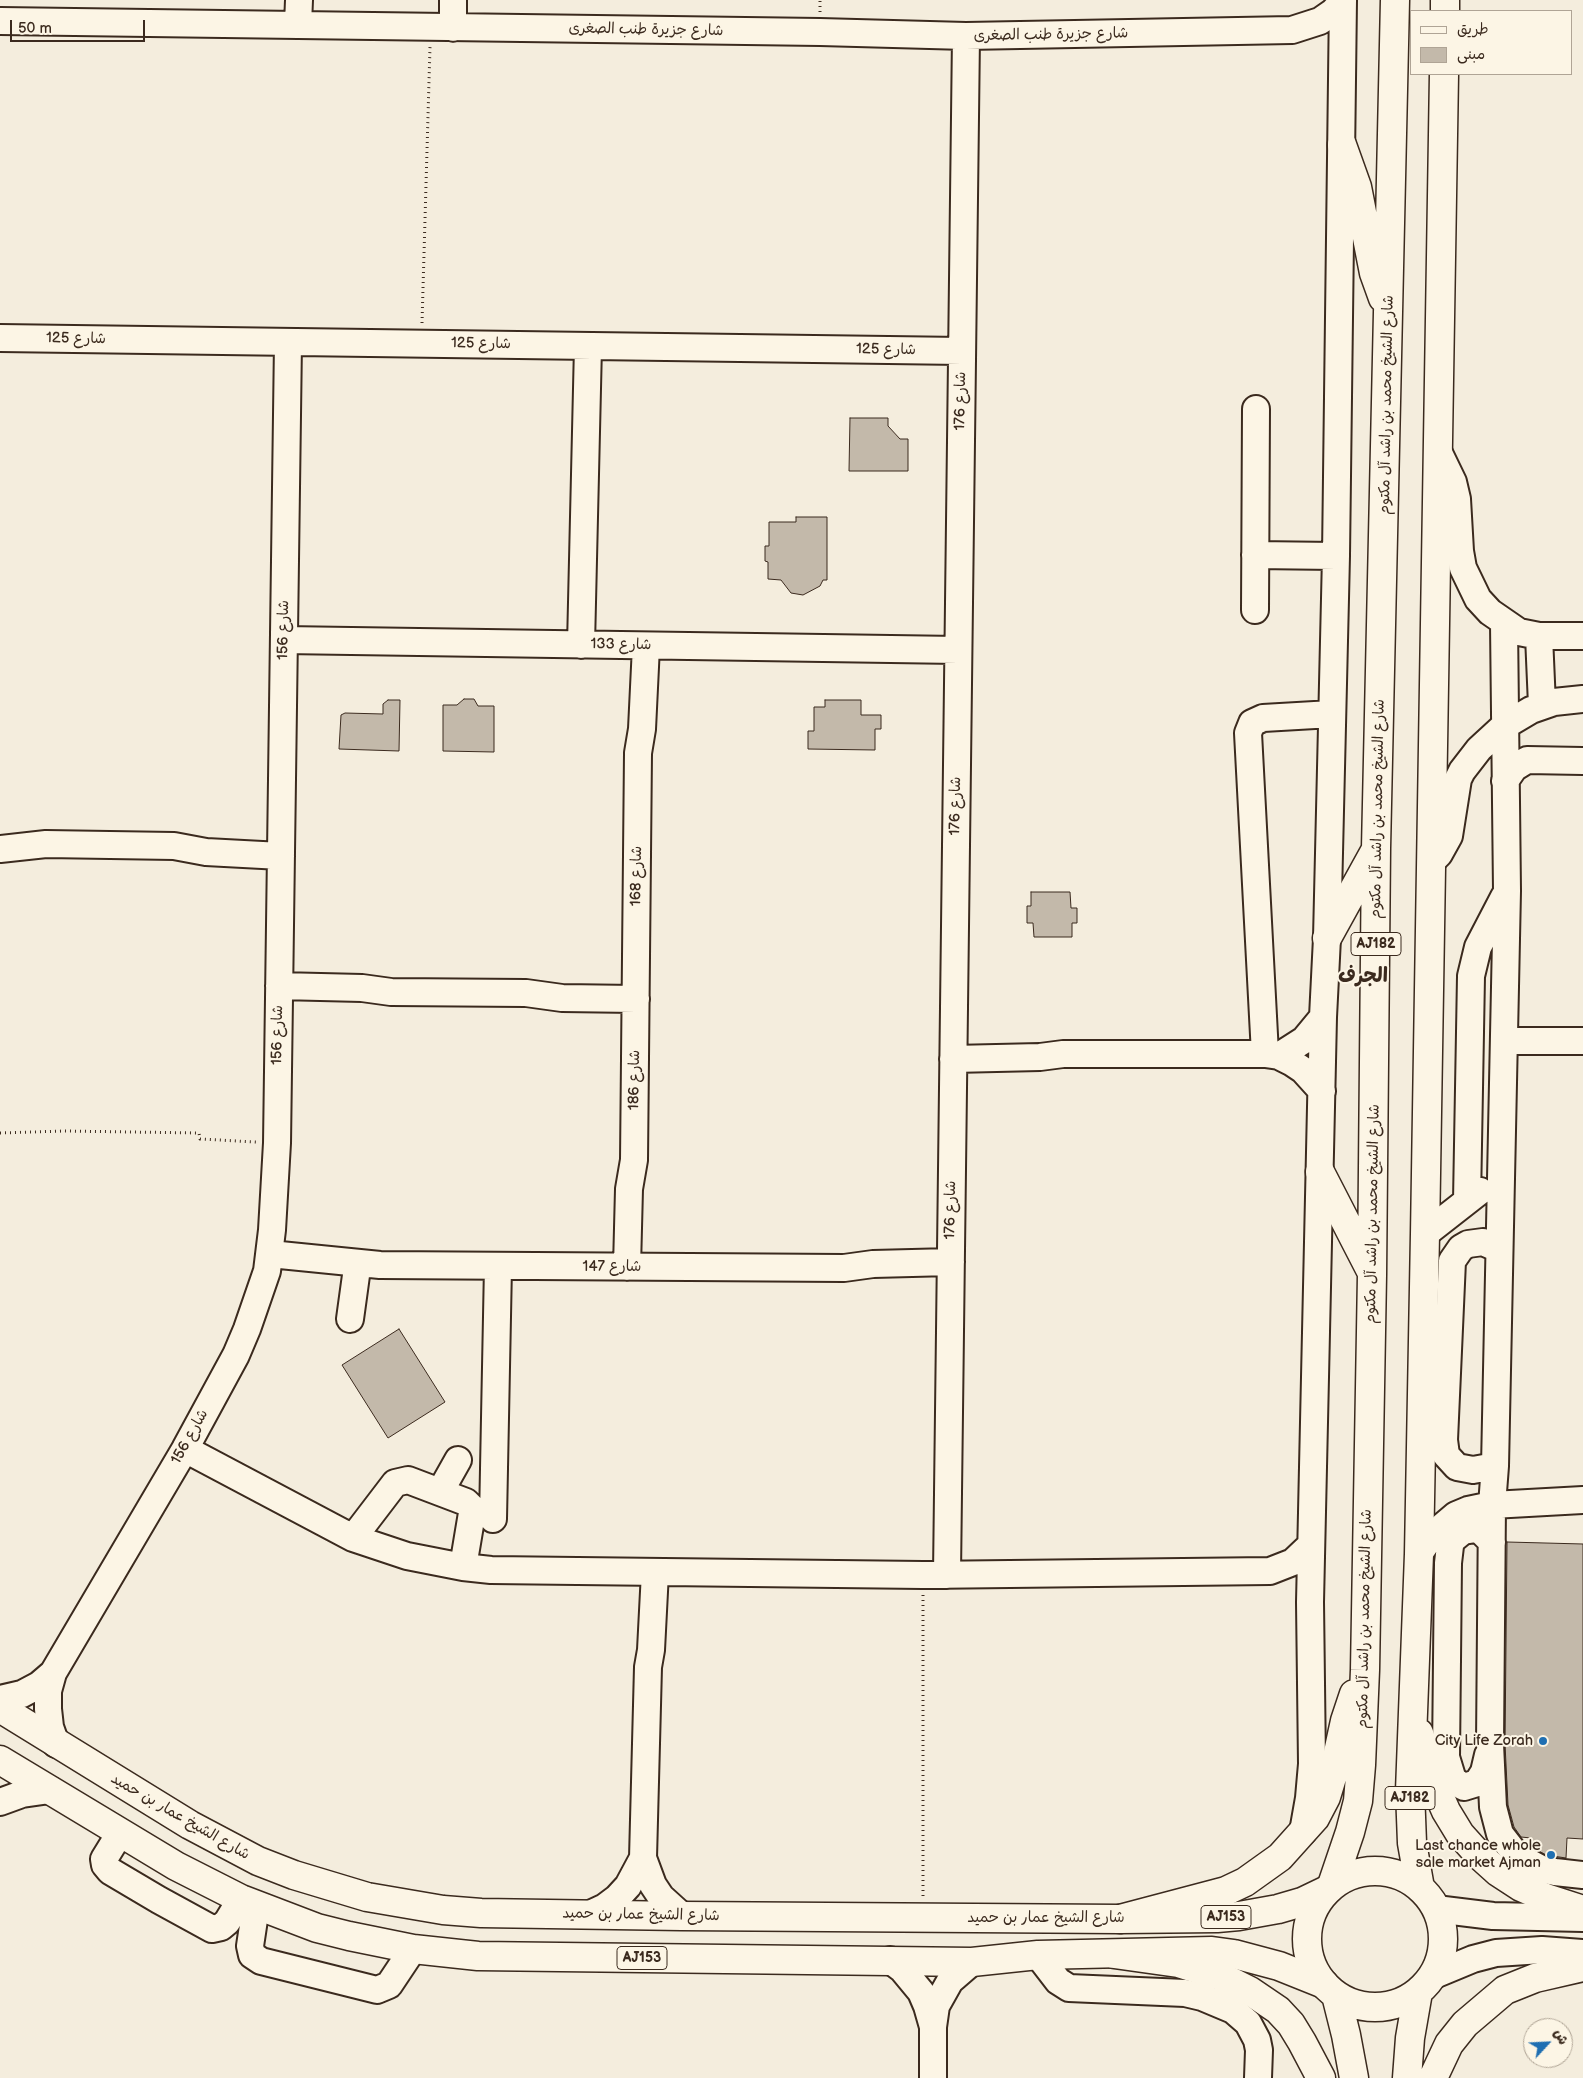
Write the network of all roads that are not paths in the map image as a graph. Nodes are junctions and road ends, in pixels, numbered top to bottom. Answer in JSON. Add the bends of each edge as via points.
{"nodes":[{"id":1,"x":453,"y":0,"type":"edge"},
{"id":2,"x":1395,"y":0,"type":"edge"},
{"id":3,"x":1343,"y":1,"type":"edge"},
{"id":4,"x":68,"y":11,"type":"edge"},
{"id":5,"x":298,"y":13,"type":"edge"},
{"id":6,"x":0,"y":21,"type":"edge"},
{"id":7,"x":441,"y":27,"type":"junction"},
{"id":8,"x":1292,"y":30,"type":"junction"},
{"id":9,"x":966,"y":36,"type":"junction"},
{"id":10,"x":1341,"y":59,"type":"junction"},
{"id":11,"x":1444,"y":75,"type":"edge"},
{"id":12,"x":1342,"y":145,"type":"junction"},
{"id":13,"x":1390,"y":314,"type":"junction"},
{"id":14,"x":0,"y":338,"type":"edge"},
{"id":15,"x":288,"y":342,"type":"junction"},
{"id":16,"x":588,"y":346,"type":"junction"},
{"id":17,"x":962,"y":351,"type":"junction"},
{"id":18,"x":1256,"y":409,"type":"dead end"},
{"id":19,"x":1438,"y":451,"type":"junction"},
{"id":20,"x":1255,"y":555,"type":"junction"},
{"id":21,"x":1336,"y":556,"type":"junction"},
{"id":22,"x":1255,"y":610,"type":"dead end"},
{"id":23,"x":1504,"y":624,"type":"junction"},
{"id":24,"x":1539,"y":636,"type":"junction"},
{"id":25,"x":1583,"y":636,"type":"edge"},
{"id":26,"x":284,"y":640,"type":"junction"},
{"id":27,"x":581,"y":645,"type":"junction"},
{"id":28,"x":638,"y":645,"type":"junction"},
{"id":29,"x":958,"y":650,"type":"junction"},
{"id":30,"x":1583,"y":700,"type":"edge"},
{"id":31,"x":1542,"y":705,"type":"junction"},
{"id":32,"x":1332,"y":714,"type":"junction"},
{"id":33,"x":1504,"y":726,"type":"junction"},
{"id":34,"x":1583,"y":761,"type":"edge"},
{"id":35,"x":1505,"y":781,"type":"junction"},
{"id":36,"x":0,"y":838,"type":"edge"},
{"id":37,"x":46,"y":844,"type":"junction"},
{"id":38,"x":1376,"y":848,"type":"junction"},
{"id":39,"x":0,"y":849,"type":"edge"},
{"id":40,"x":281,"y":849,"type":"junction"},
{"id":41,"x":1432,"y":861,"type":"junction"},
{"id":42,"x":1507,"y":891,"type":"junction"},
{"id":43,"x":1327,"y":938,"type":"junction"},
{"id":44,"x":279,"y":992,"type":"junction"},
{"id":45,"x":636,"y":993,"type":"junction"},
{"id":46,"x":1323,"y":1017,"type":"junction"},
{"id":47,"x":1504,"y":1041,"type":"junction"},
{"id":48,"x":1583,"y":1041,"type":"edge"},
{"id":49,"x":953,"y":1052,"type":"junction"},
{"id":50,"x":1272,"y":1055,"type":"junction"},
{"id":51,"x":1322,"y":1091,"type":"junction"},
{"id":52,"x":1320,"y":1172,"type":"junction"},
{"id":53,"x":1500,"y":1175,"type":"junction"},
{"id":54,"x":1466,"y":1201,"type":"junction"},
{"id":55,"x":1425,"y":1234,"type":"junction"},
{"id":56,"x":1499,"y":1249,"type":"junction"},
{"id":57,"x":268,"y":1262,"type":"junction"},
{"id":58,"x":498,"y":1266,"type":"junction"},
{"id":59,"x":369,"y":1267,"type":"junction"},
{"id":60,"x":634,"y":1267,"type":"junction"},
{"id":61,"x":951,"y":1269,"type":"junction"},
{"id":62,"x":1372,"y":1275,"type":"junction"},
{"id":63,"x":350,"y":1318,"type":"dead end"},
{"id":64,"x":184,"y":1449,"type":"junction"},
{"id":65,"x":458,"y":1460,"type":"dead end"},
{"id":66,"x":1495,"y":1466,"type":"junction"},
{"id":67,"x":440,"y":1492,"type":"junction"},
{"id":68,"x":1583,"y":1500,"type":"edge"},
{"id":69,"x":1492,"y":1505,"type":"junction"},
{"id":70,"x":493,"y":1519,"type":"dead end"},
{"id":71,"x":352,"y":1538,"type":"junction"},
{"id":72,"x":1492,"y":1542,"type":"junction"},
{"id":73,"x":1311,"y":1545,"type":"junction"},
{"id":74,"x":1419,"y":1554,"type":"junction"},
{"id":75,"x":463,"y":1567,"type":"junction"},
{"id":76,"x":1270,"y":1571,"type":"junction"},
{"id":77,"x":648,"y":1572,"type":"junction"},
{"id":78,"x":935,"y":1575,"type":"junction"},
{"id":79,"x":1310,"y":1602,"type":"junction"},
{"id":80,"x":1365,"y":1670,"type":"junction"},
{"id":81,"x":53,"y":1673,"type":"junction"},
{"id":82,"x":0,"y":1699,"type":"edge"},
{"id":83,"x":0,"y":1708,"type":"edge"},
{"id":84,"x":1412,"y":1708,"type":"junction"},
{"id":85,"x":56,"y":1744,"type":"junction"},
{"id":86,"x":1490,"y":1744,"type":"junction"},
{"id":87,"x":0,"y":1760,"type":"edge"},
{"id":88,"x":50,"y":1790,"type":"junction"},
{"id":89,"x":0,"y":1802,"type":"edge"},
{"id":90,"x":1303,"y":1832,"type":"junction"},
{"id":91,"x":120,"y":1833,"type":"junction"},
{"id":92,"x":642,"y":1858,"type":"junction"},
{"id":93,"x":1583,"y":1874,"type":"edge"},
{"id":94,"x":1330,"y":1887,"type":"junction"},
{"id":95,"x":1428,"y":1898,"type":"junction"},
{"id":96,"x":248,"y":1902,"type":"junction"},
{"id":97,"x":1583,"y":1910,"type":"edge"},
{"id":98,"x":590,"y":1914,"type":"junction"},
{"id":99,"x":682,"y":1916,"type":"junction"},
{"id":100,"x":1583,"y":1918,"type":"edge"},
{"id":101,"x":1120,"y":1919,"type":"junction"},
{"id":102,"x":413,"y":1949,"type":"junction"},
{"id":103,"x":1583,"y":1953,"type":"edge"},
{"id":104,"x":1114,"y":1954,"type":"junction"},
{"id":105,"x":1038,"y":1955,"type":"junction"},
{"id":106,"x":890,"y":1960,"type":"junction"},
{"id":107,"x":972,"y":1962,"type":"junction"},
{"id":108,"x":1583,"y":1967,"type":"edge"},
{"id":109,"x":1425,"y":1984,"type":"junction"},
{"id":110,"x":1330,"y":1989,"type":"junction"},
{"id":111,"x":933,"y":2027,"type":"junction"},
{"id":112,"x":1302,"y":2042,"type":"junction"},
{"id":113,"x":933,"y":2078,"type":"edge"},
{"id":114,"x":1258,"y":2078,"type":"edge"},
{"id":115,"x":1305,"y":2078,"type":"edge"},
{"id":116,"x":1321,"y":2078,"type":"edge"},
{"id":117,"x":1354,"y":2078,"type":"edge"},
{"id":118,"x":1407,"y":2078,"type":"edge"},
{"id":119,"x":1433,"y":2078,"type":"edge"}],
"edges":[{"from":1,"to":7,"type":"street"},
{"from":2,"to":13,"type":"main road","name":"شارع الشيخ محمد بن راشد آل مكتوم","number":"AJ182"},
{"from":3,"to":8,"type":"street","name":"شارع جزيرة طنب الصغرى","via":[[1320,21]]},
{"from":3,"to":10,"type":"street"},
{"from":4,"to":5,"type":"street","name":"شارع جزيرة طنب الصغرى"},
{"from":4,"to":6,"type":"street","name":"شارع جزيرة طنب الصغرى"},
{"from":5,"to":7,"type":"street","name":"شارع جزيرة طنب الصغرى"},
{"from":7,"to":9,"type":"street","name":"شارع جزيرة طنب الصغرى"},
{"from":8,"to":9,"type":"street","name":"شارع جزيرة طنب الصغرى"},
{"from":8,"to":10,"type":"street","name":"شارع جزيرة طنب الصغرى","via":[[1320,39]]},
{"from":9,"to":17,"type":"street","name":"شارع 176"},
{"from":10,"to":12,"type":"street"},
{"from":11,"to":19,"type":"main road","number":"AJ182"},
{"from":12,"to":13,"type":"main road","via":[[1363,209],[1374,273]]},
{"from":12,"to":21,"type":"street"},
{"from":13,"to":38,"type":"main road","name":"شارع الشيخ محمد بن راشد آل مكتوم","number":"AJ182"},
{"from":14,"to":15,"type":"street","name":"شارع 125"},
{"from":15,"to":16,"type":"street","name":"شارع 125"},
{"from":15,"to":26,"type":"street","name":"شارع 156"},
{"from":16,"to":17,"type":"street","name":"شارع 125"},
{"from":16,"to":27,"type":"street"},
{"from":17,"to":29,"type":"street","name":"شارع 176"},
{"from":18,"to":20,"type":"street"},
{"from":19,"to":23,"type":"street","via":[[1453,482],[1457,500],[1463,568],[1478,599]]},
{"from":19,"to":41,"type":"main road","number":"AJ182"},
{"from":20,"to":21,"type":"street"},
{"from":20,"to":22,"type":"street"},
{"from":21,"to":32,"type":"street"},
{"from":23,"to":24,"type":"street","via":[[1519,632]]},
{"from":23,"to":33,"type":"street"},
{"from":24,"to":25,"type":"street"},
{"from":24,"to":31,"type":"street"},
{"from":26,"to":27,"type":"street","name":"شارع 133"},
{"from":26,"to":40,"type":"street","name":"شارع 156"},
{"from":27,"to":28,"type":"street","name":"شارع 133"},
{"from":28,"to":29,"type":"street","name":"شارع 133"},
{"from":28,"to":45,"type":"street","name":"شارع 168","via":[[642,722],[638,753]]},
{"from":29,"to":49,"type":"street","name":"شارع 176"},
{"from":30,"to":31,"type":"street"},
{"from":31,"to":33,"type":"street"},
{"from":32,"to":43,"type":"street"},
{"from":32,"to":50,"type":"street","via":[[1263,718],[1252,723],[1248,733]]},
{"from":33,"to":35,"type":"street"},
{"from":33,"to":41,"type":"street","via":[[1479,748],[1462,771],[1456,788],[1449,836]]},
{"from":34,"to":35,"type":"street","via":[[1527,760],[1514,768]]},
{"from":35,"to":42,"type":"street"},
{"from":36,"to":37,"type":"street"},
{"from":37,"to":39,"type":"street"},
{"from":37,"to":40,"type":"street","via":[[174,846],[206,852]]},
{"from":38,"to":43,"type":"main road"},
{"from":38,"to":62,"type":"main road","name":"شارع الشيخ محمد بن راشد آل مكتوم","number":"AJ182"},
{"from":40,"to":44,"type":"street","name":"شارع 156"},
{"from":41,"to":55,"type":"main road","number":"AJ182"},
{"from":42,"to":47,"type":"street"},
{"from":42,"to":54,"type":"street","via":[[1478,947],[1471,976]]},
{"from":43,"to":46,"type":"street"},
{"from":44,"to":45,"type":"street","via":[[360,997],[391,992],[526,993],[562,998]]},
{"from":44,"to":57,"type":"street","name":"شارع 156","via":[[277,1143]]},
{"from":45,"to":60,"type":"street","name":"شارع 186","via":[[634,1160],[630,1189]]},
{"from":46,"to":50,"type":"street","via":[[1304,1040]]},
{"from":46,"to":51,"type":"street"},
{"from":47,"to":48,"type":"street"},
{"from":47,"to":53,"type":"street"},
{"from":49,"to":50,"type":"street","via":[[1040,1057],[1063,1054]]},
{"from":49,"to":61,"type":"street","name":"شارع 176"},
{"from":50,"to":51,"type":"street","via":[[1303,1070]]},
{"from":51,"to":52,"type":"street"},
{"from":52,"to":62,"type":"main road"},
{"from":52,"to":73,"type":"street"},
{"from":53,"to":54,"type":"street"},
{"from":53,"to":56,"type":"street"},
{"from":54,"to":55,"type":"street"},
{"from":55,"to":74,"type":"main road","number":"AJ182"},
{"from":56,"to":66,"type":"street"},
{"from":56,"to":66,"type":"street","via":[[1483,1242],[1468,1244],[1452,1261],[1444,1440],[1446,1455],[1457,1467],[1473,1470]]},
{"from":57,"to":59,"type":"street","name":"شارع 147","via":[[333,1271]]},
{"from":57,"to":64,"type":"street","name":"شارع 156","via":[[236,1355]]},
{"from":58,"to":59,"type":"street","name":"شارع 147"},
{"from":58,"to":60,"type":"street","name":"شارع 147"},
{"from":58,"to":70,"type":"street"},
{"from":59,"to":63,"type":"street"},
{"from":60,"to":61,"type":"street","name":"شارع 147","via":[[844,1268],[874,1273]]},
{"from":61,"to":78,"type":"street","name":"شارع 176"},
{"from":62,"to":80,"type":"main road","name":"شارع الشيخ محمد بن راشد آل مكتوم","number":"AJ182"},
{"from":64,"to":71,"type":"street"},
{"from":64,"to":81,"type":"street","name":"شارع 156"},
{"from":65,"to":67,"type":"street"},
{"from":66,"to":69,"type":"street"},
{"from":67,"to":71,"type":"street","via":[[408,1480],[399,1481]]},
{"from":67,"to":75,"type":"street","via":[[466,1502],[472,1510]]},
{"from":68,"to":69,"type":"street"},
{"from":69,"to":72,"type":"street"},
{"from":69,"to":74,"type":"street","via":[[1456,1515],[1430,1538]]},
{"from":71,"to":75,"type":"street","via":[[406,1556]]},
{"from":72,"to":86,"type":"street"},
{"from":72,"to":86,"type":"street","via":[[1482,1532],[1470,1528],[1456,1535],[1450,1546],[1446,1757],[1452,1780],[1464,1786],[1477,1783],[1484,1772]]},
{"from":73,"to":76,"type":"street","via":[[1293,1562]]},
{"from":73,"to":79,"type":"street"},
{"from":74,"to":84,"type":"main road","number":"AJ182"},
{"from":75,"to":77,"type":"street"},
{"from":76,"to":78,"type":"street"},
{"from":76,"to":79,"type":"street","via":[[1294,1581]]},
{"from":77,"to":78,"type":"street"},
{"from":77,"to":92,"type":"street","via":[[652,1650],[648,1667]]},
{"from":79,"to":90,"type":"street","via":[[1312,1764]]},
{"from":80,"to":90,"type":"main road","via":[[1348,1710],[1326,1797]]},
{"from":80,"to":94,"type":"main road","name":"شارع الشيخ محمد بن راشد آل مكتوم","number":"AJ182","via":[[1358,1801]]},
{"from":81,"to":82,"type":"street","name":"شارع 156","via":[[22,1694]]},
{"from":81,"to":85,"type":"street","name":"شارع 156","via":[[48,1690],[48,1708]]},
{"from":83,"to":85,"type":"main road","name":"شارع الشيخ عمار بن حميد","number":"AJ153"},
{"from":84,"to":95,"type":"main road","number":"AJ182","via":[[1412,1843]]},
{"from":84,"to":97,"type":"main road","via":[[1435,1786],[1460,1834],[1498,1872],[1521,1887]]},
{"from":85,"to":98,"type":"main road","name":"شارع الشيخ عمار بن حميد","number":"AJ153","via":[[223,1844],[330,1887],[443,1910]]},
{"from":86,"to":93,"type":"street","via":[[1494,1814],[1500,1834],[1517,1856],[1541,1869]]},
{"from":87,"to":88,"type":"main road","number":"AJ153"},
{"from":88,"to":89,"type":"street","via":[[22,1794]]},
{"from":88,"to":91,"type":"main road","number":"AJ153"},
{"from":90,"to":101,"type":"main road","via":[[1280,1858],[1245,1882],[1206,1898]]},
{"from":91,"to":96,"type":"main road","number":"AJ153","via":[[197,1878]]},
{"from":91,"to":96,"type":"street","via":[[104,1859],[105,1865],[212,1929],[221,1927]]},
{"from":92,"to":98,"type":"street","via":[[637,1873],[618,1898]]},
{"from":92,"to":99,"type":"street","via":[[652,1885]]},
{"from":94,"to":95,"type":"main road","via":[[1346,1876],[1376,1870],[1407,1878]]},
{"from":94,"to":101,"type":"main road","name":"شارع الشيخ عمار بن حميد","number":"AJ153","via":[[1302,1902],[1239,1916]]},
{"from":94,"to":110,"type":"main road","via":[[1316,1903],[1306,1936],[1314,1970]]},
{"from":95,"to":100,"type":"street","via":[[1493,1916]]},
{"from":95,"to":109,"type":"main road","via":[[1442,1926],[1443,1943],[1440,1960]]},
{"from":96,"to":102,"type":"main road","number":"AJ153","via":[[317,1928]]},
{"from":96,"to":102,"type":"street","via":[[250,1946],[252,1955],[261,1961],[377,1990],[388,1985]]},
{"from":98,"to":99,"type":"main road","name":"شارع الشيخ عمار بن حميد","number":"AJ153"},
{"from":99,"to":101,"type":"main road","name":"شارع الشيخ عمار بن حميد","number":"AJ153"},
{"from":102,"to":106,"type":"main road","number":"AJ153","via":[[478,1956]]},
{"from":103,"to":109,"type":"street","via":[[1542,1950],[1496,1953],[1473,1959]]},
{"from":104,"to":105,"type":"main road","number":"AJ153"},
{"from":104,"to":110,"type":"main road","number":"AJ153","via":[[1212,1951],[1234,1954],[1279,1966]]},
{"from":104,"to":112,"type":"main road","via":[[1178,1963],[1220,1976],[1278,2010]]},
{"from":105,"to":107,"type":"main road","number":"AJ153"},
{"from":105,"to":114,"type":"street","via":[[1058,1981],[1069,1988],[1185,1993],[1233,2010],[1248,2023],[1257,2040]]},
{"from":106,"to":107,"type":"main road","number":"AJ153"},
{"from":106,"to":111,"type":"street","via":[[921,1992]]},
{"from":107,"to":111,"type":"street","via":[[942,1993]]},
{"from":108,"to":119,"type":"main road","via":[[1535,1978],[1505,1990],[1465,2024],[1449,2044]]},
{"from":109,"to":110,"type":"main road","via":[[1399,2003],[1377,2007],[1356,2004]]},
{"from":109,"to":118,"type":"main road","via":[[1410,2038]]},
{"from":110,"to":117,"type":"main road","via":[[1346,2034]]},
{"from":111,"to":113,"type":"street"},
{"from":112,"to":115,"type":"street"},
{"from":112,"to":116,"type":"main road"}]}
